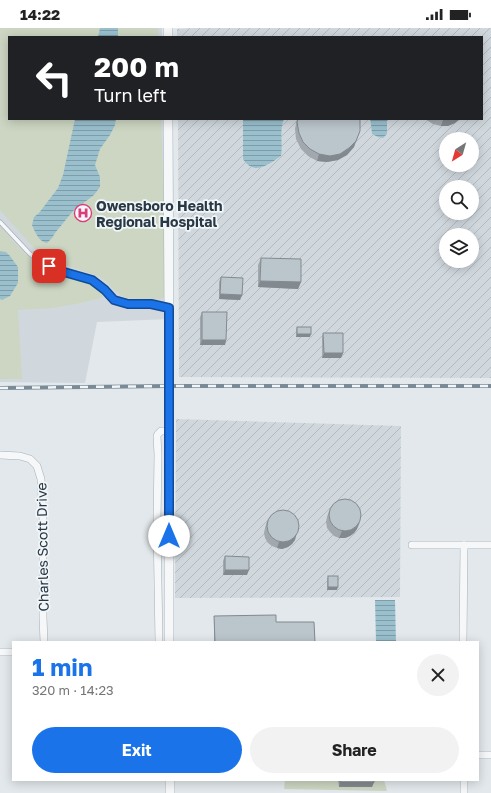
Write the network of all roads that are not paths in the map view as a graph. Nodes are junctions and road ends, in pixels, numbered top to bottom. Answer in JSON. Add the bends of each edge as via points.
{"nodes":[{"id":1,"x":168,"y":120,"type":"edge"},
{"id":2,"x":0,"y":222,"type":"edge"},
{"id":3,"x":169,"y":308,"type":"junction"},
{"id":4,"x":169,"y":431,"type":"junction"},
{"id":5,"x":0,"y":455,"type":"edge"},
{"id":6,"x":412,"y":545,"type":"dead end"},
{"id":7,"x":464,"y":545,"type":"junction"},
{"id":8,"x":491,"y":545,"type":"edge"},
{"id":9,"x":44,"y":641,"type":"edge"},
{"id":10,"x":159,"y":641,"type":"edge"},
{"id":11,"x":169,"y":641,"type":"edge"},
{"id":12,"x":463,"y":641,"type":"edge"},
{"id":13,"x":0,"y":652,"type":"edge"},
{"id":14,"x":12,"y":652,"type":"edge"},
{"id":15,"x":479,"y":755,"type":"edge"},
{"id":16,"x":491,"y":755,"type":"edge"},
{"id":17,"x":170,"y":781,"type":"edge"},
{"id":18,"x":464,"y":781,"type":"edge"},
{"id":19,"x":170,"y":793,"type":"edge"},
{"id":20,"x":464,"y":793,"type":"edge"}],
"edges":[{"from":1,"to":3,"type":"street"},
{"from":2,"to":3,"type":"lane","via":[[41,262],[57,270],[92,280],[114,300]]},
{"from":3,"to":4,"type":"street"},
{"from":4,"to":10,"type":"street","via":[[161,431],[157,436]]},
{"from":4,"to":11,"type":"street"},
{"from":5,"to":9,"type":"street","name":"Charles Scott Drive","via":[[27,458],[37,466],[42,479]]},
{"from":6,"to":7,"type":"street"},
{"from":7,"to":8,"type":"street"},
{"from":7,"to":12,"type":"street"},
{"from":13,"to":14,"type":"street"},
{"from":15,"to":16,"type":"street"},
{"from":17,"to":19,"type":"street"},
{"from":18,"to":20,"type":"street"}]}
